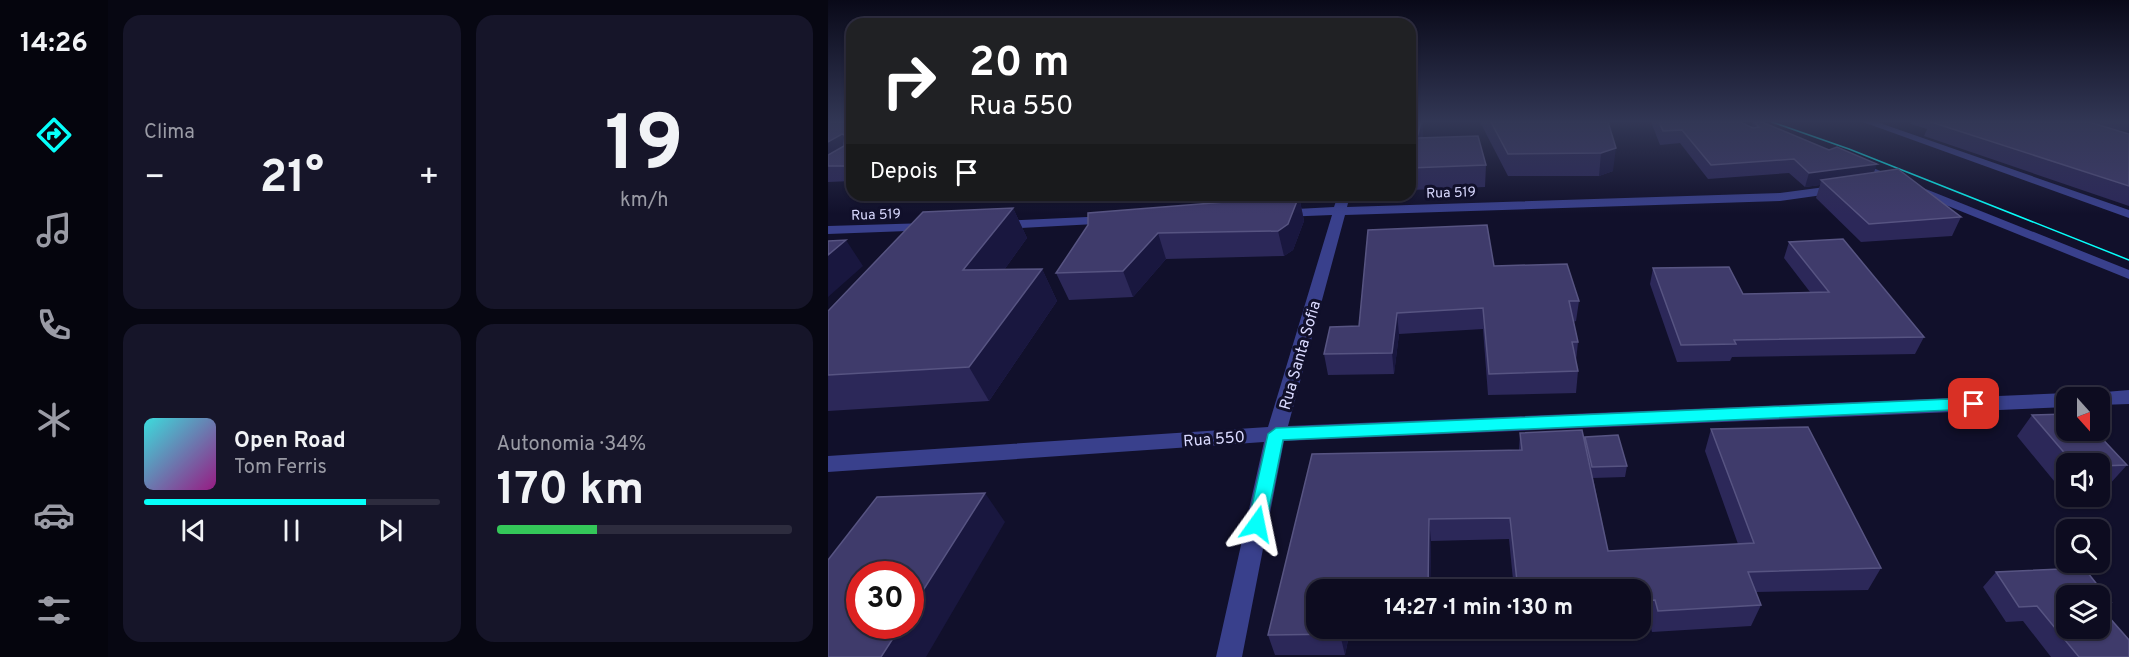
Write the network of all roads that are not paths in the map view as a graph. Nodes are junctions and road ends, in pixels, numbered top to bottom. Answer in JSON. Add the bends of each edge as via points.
{"nodes":[{"id":1,"x":1955,"y":153,"type":"edge"},
{"id":2,"x":1843,"y":159,"type":"edge"},
{"id":3,"x":1895,"y":180,"type":"junction"},
{"id":4,"x":1872,"y":184,"type":"edge"},
{"id":5,"x":1850,"y":187,"type":"edge"},
{"id":6,"x":1342,"y":202,"type":"edge"},
{"id":7,"x":1269,"y":213,"type":"edge"},
{"id":8,"x":2129,"y":214,"type":"edge"},
{"id":9,"x":1125,"y":220,"type":"edge"},
{"id":10,"x":982,"y":225,"type":"edge"},
{"id":11,"x":946,"y":226,"type":"edge"},
{"id":12,"x":828,"y":230,"type":"edge"},
{"id":13,"x":2129,"y":275,"type":"edge"},
{"id":14,"x":2129,"y":397,"type":"edge"},
{"id":15,"x":2110,"y":398,"type":"edge"},
{"id":16,"x":2056,"y":400,"type":"edge"},
{"id":17,"x":1276,"y":434,"type":"junction"},
{"id":18,"x":828,"y":464,"type":"edge"},
{"id":19,"x":1229,"y":657,"type":"edge"}],
"edges":[{"from":1,"to":8,"type":"street"},
{"from":2,"to":3,"type":"street"},
{"from":3,"to":4,"type":"street"},
{"from":3,"to":13,"type":"street"},
{"from":5,"to":6,"type":"street","name":"Rua 519","via":[[1769,198]]},
{"from":6,"to":7,"type":"street","name":"Rua 519"},
{"from":6,"to":17,"type":"street","name":"Rua Santa Sofia"},
{"from":9,"to":10,"type":"street"},
{"from":11,"to":12,"type":"street","name":"Rua 519"},
{"from":14,"to":15,"type":"street"},
{"from":16,"to":17,"type":"street","name":"Rua 550"},
{"from":17,"to":18,"type":"street","name":"Rua 550"},
{"from":17,"to":19,"type":"street","name":"Rua Santa Sofia"}]}
